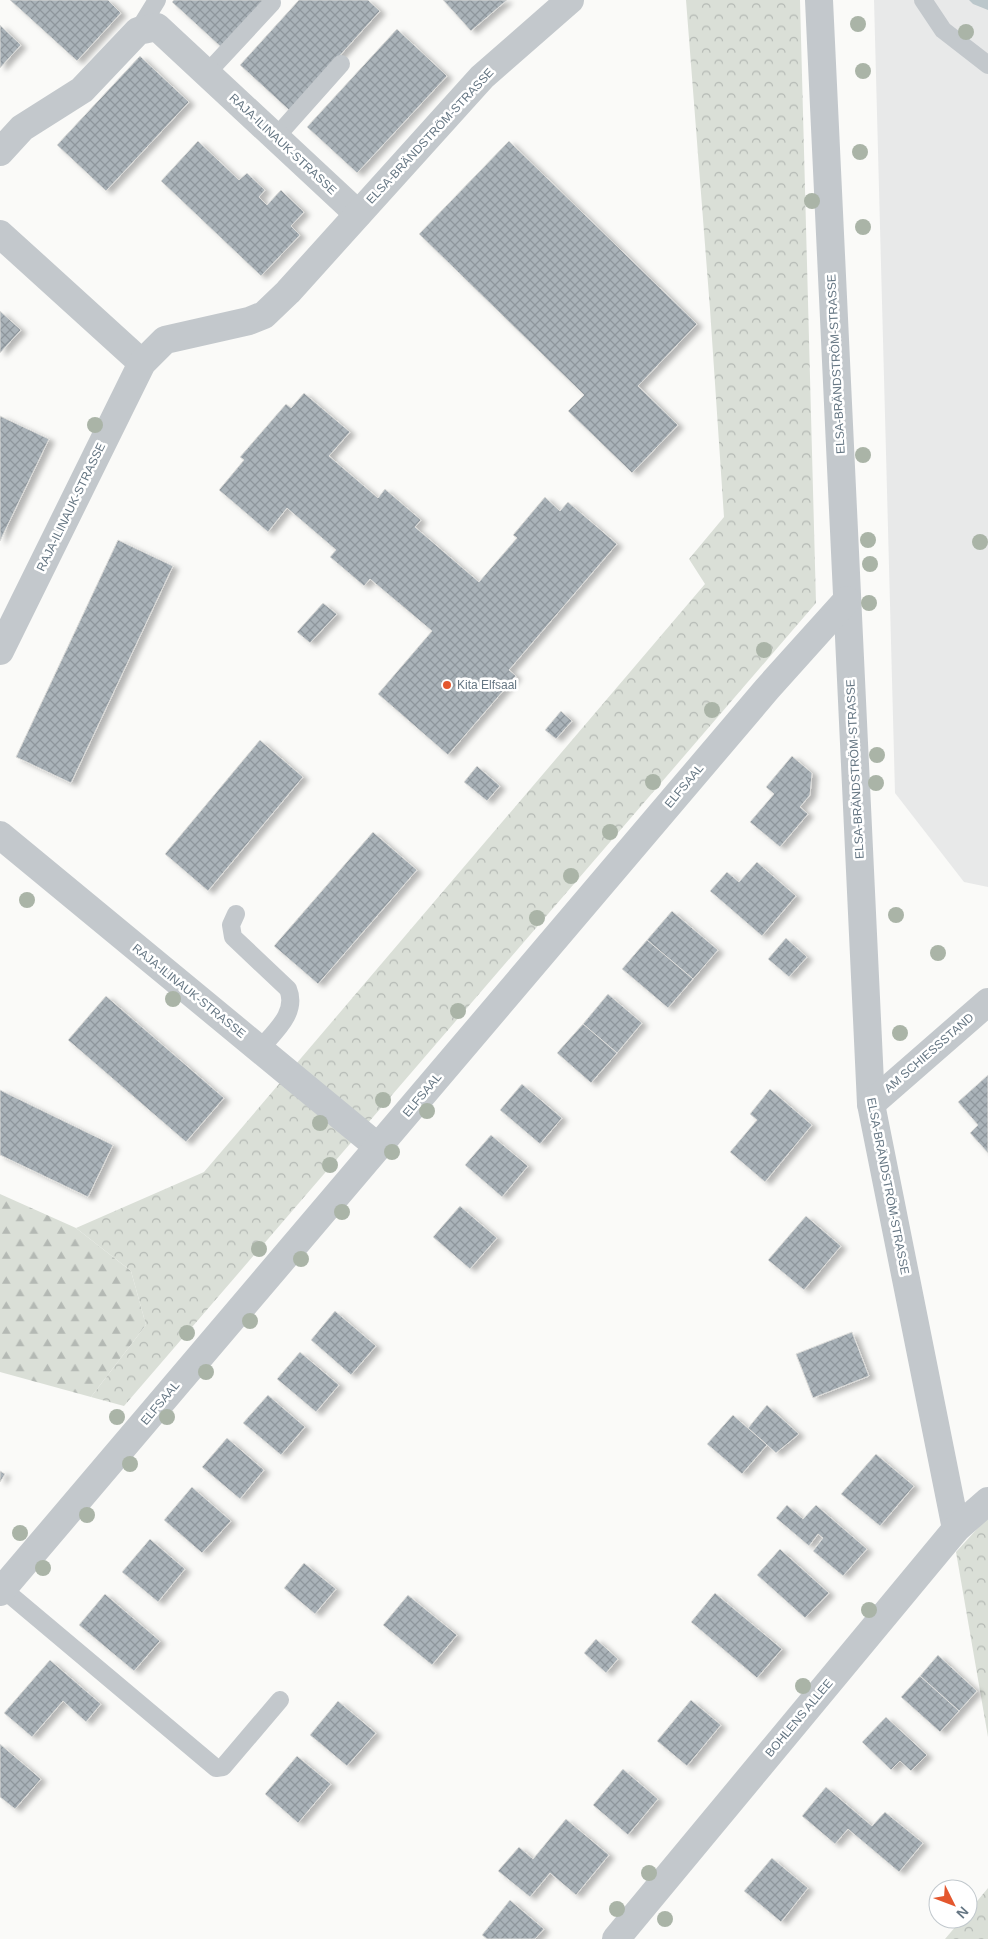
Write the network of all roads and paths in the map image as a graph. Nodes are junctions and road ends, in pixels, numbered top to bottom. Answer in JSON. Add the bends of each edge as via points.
{"nodes":[{"id":1,"x":157,"y":0,"type":"edge"},
{"id":2,"x":570,"y":0,"type":"edge"},
{"id":3,"x":819,"y":0,"type":"edge"},
{"id":4,"x":923,"y":0,"type":"edge"},
{"id":5,"x":272,"y":3,"type":"dead end"},
{"id":6,"x":138,"y":30,"type":"junction"},
{"id":7,"x":341,"y":64,"type":"dead end"},
{"id":8,"x":988,"y":65,"type":"edge"},
{"id":9,"x":207,"y":73,"type":"junction"},
{"id":10,"x":276,"y":137,"type":"junction"},
{"id":11,"x":0,"y":152,"type":"edge"},
{"id":12,"x":358,"y":214,"type":"junction"},
{"id":13,"x":0,"y":234,"type":"edge"},
{"id":14,"x":142,"y":363,"type":"junction"},
{"id":15,"x":847,"y":600,"type":"junction"},
{"id":16,"x":0,"y":651,"type":"edge"},
{"id":17,"x":0,"y":835,"type":"edge"},
{"id":18,"x":236,"y":914,"type":"dead end"},
{"id":19,"x":988,"y":1002,"type":"edge"},
{"id":20,"x":260,"y":1049,"type":"junction"},
{"id":21,"x":871,"y":1104,"type":"junction"},
{"id":22,"x":378,"y":1147,"type":"junction"},
{"id":23,"x":988,"y":1501,"type":"edge"},
{"id":24,"x":956,"y":1529,"type":"junction"},
{"id":25,"x":1,"y":1590,"type":"edge"},
{"id":26,"x":280,"y":1700,"type":"dead end"},
{"id":27,"x":616,"y":1939,"type":"edge"}],
"edges":[{"from":1,"to":6,"type":"lane"},
{"from":2,"to":12,"type":"street","name":"ELSA-BRÄNDSTRÖM-STRASSE","via":[[482,77]]},
{"from":3,"to":15,"type":"street","name":"ELSA-BRÄNDSTRÖM-STRASSE"},
{"from":4,"to":8,"type":"lane","via":[[943,30]]},
{"from":5,"to":9,"type":"lane"},
{"from":6,"to":9,"type":"street","name":"RAJA-ILINAUK-STRASSE","via":[[156,26]]},
{"from":6,"to":11,"type":"street","via":[[82,90],[22,128]]},
{"from":7,"to":10,"type":"lane"},
{"from":9,"to":10,"type":"street","name":"RAJA-ILINAUK-STRASSE"},
{"from":10,"to":12,"type":"street","name":"RAJA-ILINAUK-STRASSE"},
{"from":12,"to":14,"type":"street","name":"RAJA-ILINAUK-STRASSE","via":[[264,316],[165,340]]},
{"from":13,"to":14,"type":"street"},
{"from":14,"to":16,"type":"street","name":"RAJA-ILINAUK-STRASSE"},
{"from":15,"to":21,"type":"street","name":"ELSA-BRÄNDSTRÖM-STRASSE"},
{"from":15,"to":22,"type":"street","name":"ELFSAAL"},
{"from":17,"to":20,"type":"street","name":"RAJA-ILINAUK-STRASSE"},
{"from":18,"to":20,"type":"lane","via":[[231,925],[233,936],[288,989],[291,996],[288,1013]]},
{"from":19,"to":21,"type":"street","name":"AM SCHIESSSTAND"},
{"from":20,"to":22,"type":"street","name":"RAJA-ILINAUK-STRASSE"},
{"from":21,"to":24,"type":"street","name":"ELSA-BRÄNDSTRÖM-STRASSE"},
{"from":22,"to":25,"type":"street","name":"ELFSAAL"},
{"from":23,"to":24,"type":"street","name":"BOHLENS ALLEE"},
{"from":24,"to":27,"type":"street","name":"BOHLENS ALLEE"},
{"from":25,"to":26,"type":"lane","via":[[216,1768],[222,1768]]}]}
